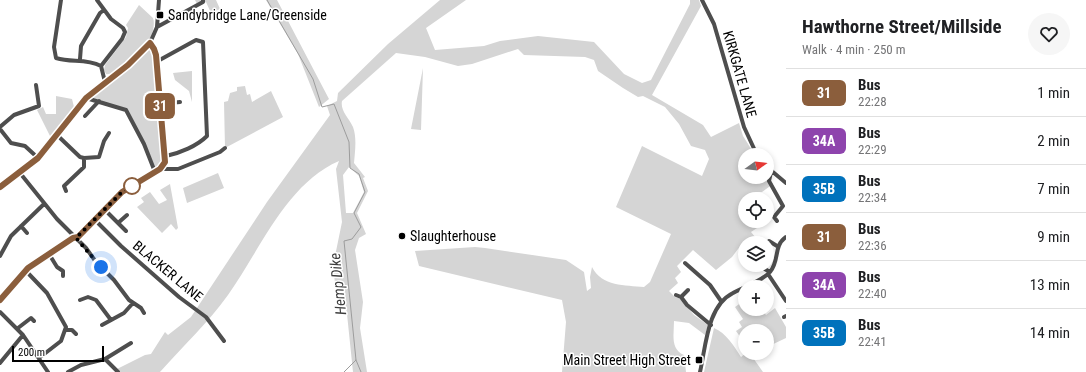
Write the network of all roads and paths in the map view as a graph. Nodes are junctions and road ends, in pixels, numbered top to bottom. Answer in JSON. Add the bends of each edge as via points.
{"nodes":[{"id":1,"x":61,"y":0,"type":"edge"},
{"id":2,"x":97,"y":0,"type":"edge"},
{"id":3,"x":159,"y":0,"type":"edge"},
{"id":4,"x":702,"y":0,"type":"edge"},
{"id":5,"x":201,"y":1,"type":"edge"},
{"id":6,"x":104,"y":10,"type":"junction"},
{"id":7,"x":157,"y":27,"type":"junction"},
{"id":8,"x":150,"y":43,"type":"junction"},
{"id":9,"x":80,"y":59,"type":"junction"},
{"id":10,"x":156,"y":62,"type":"junction"},
{"id":11,"x":101,"y":66,"type":"junction"},
{"id":12,"x":105,"y":82,"type":"junction"},
{"id":13,"x":36,"y":85,"type":"dead end"},
{"id":14,"x":86,"y":98,"type":"junction"},
{"id":15,"x":99,"y":101,"type":"junction"},
{"id":16,"x":180,"y":102,"type":"dead end"},
{"id":17,"x":160,"y":104,"type":"junction"},
{"id":18,"x":85,"y":116,"type":"dead end"},
{"id":19,"x":0,"y":128,"type":"edge"},
{"id":20,"x":109,"y":133,"type":"dead end"},
{"id":21,"x":57,"y":135,"type":"junction"},
{"id":22,"x":226,"y":148,"type":"dead end"},
{"id":23,"x":754,"y":148,"type":"edge"},
{"id":24,"x":166,"y":156,"type":"junction"},
{"id":25,"x":38,"y":158,"type":"junction"},
{"id":26,"x":84,"y":158,"type":"junction"},
{"id":27,"x":160,"y":169,"type":"junction"},
{"id":28,"x":155,"y":172,"type":"junction"},
{"id":29,"x":20,"y":173,"type":"junction"},
{"id":30,"x":774,"y":174,"type":"edge"},
{"id":31,"x":786,"y":183,"type":"edge"},
{"id":32,"x":771,"y":184,"type":"edge"},
{"id":33,"x":0,"y":187,"type":"edge"},
{"id":34,"x":66,"y":191,"type":"dead end"},
{"id":35,"x":44,"y":204,"type":"junction"},
{"id":36,"x":105,"y":210,"type":"junction"},
{"id":37,"x":127,"y":215,"type":"dead end"},
{"id":38,"x":95,"y":220,"type":"junction"},
{"id":39,"x":777,"y":221,"type":"dead end"},
{"id":40,"x":118,"y":223,"type":"junction"},
{"id":41,"x":21,"y":226,"type":"junction"},
{"id":42,"x":126,"y":231,"type":"dead end"},
{"id":43,"x":27,"y":232,"type":"dead end"},
{"id":44,"x":786,"y":237,"type":"edge"},
{"id":45,"x":76,"y":238,"type":"junction"},
{"id":46,"x":774,"y":244,"type":"edge"},
{"id":47,"x":777,"y":246,"type":"junction"},
{"id":48,"x":49,"y":254,"type":"junction"},
{"id":49,"x":0,"y":256,"type":"edge"},
{"id":50,"x":685,"y":264,"type":"dead end"},
{"id":51,"x":774,"y":264,"type":"edge"},
{"id":52,"x":26,"y":271,"type":"junction"},
{"id":53,"x":769,"y":272,"type":"joint"},
{"id":54,"x":63,"y":276,"type":"dead end"},
{"id":55,"x":759,"y":280,"type":"edge"},
{"id":56,"x":688,"y":290,"type":"dead end"},
{"id":57,"x":738,"y":291,"type":"edge"},
{"id":58,"x":0,"y":300,"type":"edge"},
{"id":59,"x":80,"y":300,"type":"dead end"},
{"id":60,"x":721,"y":301,"type":"junction"},
{"id":61,"x":786,"y":301,"type":"edge"},
{"id":62,"x":133,"y":303,"type":"junction"},
{"id":63,"x":0,"y":312,"type":"edge"},
{"id":64,"x":144,"y":314,"type":"dead end"},
{"id":65,"x":111,"y":320,"type":"junction"},
{"id":66,"x":34,"y":321,"type":"dead end"},
{"id":67,"x":102,"y":325,"type":"dead end"},
{"id":68,"x":711,"y":325,"type":"junction"},
{"id":69,"x":18,"y":328,"type":"junction"},
{"id":70,"x":66,"y":330,"type":"junction"},
{"id":71,"x":76,"y":334,"type":"dead end"},
{"id":72,"x":23,"y":335,"type":"junction"},
{"id":73,"x":224,"y":341,"type":"dead end"},
{"id":74,"x":132,"y":343,"type":"dead end"},
{"id":75,"x":39,"y":358,"type":"junction"},
{"id":76,"x":105,"y":359,"type":"junction"},
{"id":77,"x":0,"y":363,"type":"edge"},
{"id":78,"x":48,"y":372,"type":"edge"},
{"id":79,"x":68,"y":372,"type":"edge"},
{"id":80,"x":118,"y":372,"type":"edge"},
{"id":81,"x":700,"y":372,"type":"edge"}],
"edges":[{"from":1,"to":9,"type":"street","via":[[54,52],[56,58],[74,61]]},
{"from":2,"to":6,"type":"street"},
{"from":3,"to":7,"type":"street"},
{"from":4,"to":23,"type":"street","name":"KIRKGATE LANE","via":[[714,24],[744,127]]},
{"from":5,"to":7,"type":"street"},
{"from":6,"to":9,"type":"street","via":[[82,46]]},
{"from":6,"to":11,"type":"street","via":[[125,32],[122,40]]},
{"from":7,"to":8,"type":"street"},
{"from":8,"to":10,"type":"street","via":[[154,49]]},
{"from":8,"to":12,"type":"street","via":[[128,65]]},
{"from":9,"to":11,"type":"street"},
{"from":10,"to":17,"type":"street"},
{"from":10,"to":24,"type":"street","via":[[196,40],[203,42],[207,136],[176,154]]},
{"from":11,"to":12,"type":"street"},
{"from":12,"to":14,"type":"street"},
{"from":13,"to":19,"type":"street","via":[[40,106],[14,115]]},
{"from":14,"to":15,"type":"street"},
{"from":14,"to":21,"type":"street"},
{"from":15,"to":18,"type":"street"},
{"from":15,"to":28,"type":"street","via":[[126,110]]},
{"from":16,"to":17,"type":"street"},
{"from":17,"to":24,"type":"street"},
{"from":19,"to":25,"type":"street","via":[[11,143],[25,146]]},
{"from":20,"to":26,"type":"street","via":[[99,157]]},
{"from":21,"to":25,"type":"street"},
{"from":21,"to":26,"type":"street"},
{"from":22,"to":27,"type":"street","via":[[178,169]]},
{"from":24,"to":27,"type":"street"},
{"from":25,"to":29,"type":"street"},
{"from":26,"to":34,"type":"street","via":[[84,167],[64,186]]},
{"from":27,"to":28,"type":"street"},
{"from":28,"to":36,"type":"street","via":[[122,192]]},
{"from":29,"to":33,"type":"street"},
{"from":29,"to":35,"type":"street"},
{"from":30,"to":31,"type":"street"},
{"from":32,"to":39,"type":"street","via":[[783,206],[774,217]]},
{"from":35,"to":41,"type":"street"},
{"from":35,"to":45,"type":"street"},
{"from":36,"to":38,"type":"street"},
{"from":36,"to":40,"type":"street"},
{"from":37,"to":40,"type":"street"},
{"from":38,"to":45,"type":"street"},
{"from":38,"to":73,"type":"street","name":"BLACKER LANE","via":[[118,244],[203,314]]},
{"from":40,"to":42,"type":"street"},
{"from":41,"to":43,"type":"street"},
{"from":41,"to":49,"type":"street","via":[[10,236]]},
{"from":44,"to":47,"type":"street"},
{"from":45,"to":48,"type":"street"},
{"from":45,"to":62,"type":"street"},
{"from":46,"to":47,"type":"street"},
{"from":47,"to":51,"type":"street"},
{"from":48,"to":52,"type":"street"},
{"from":48,"to":54,"type":"street","via":[[57,267],[63,271]]},
{"from":50,"to":60,"type":"street","via":[[710,285]]},
{"from":52,"to":58,"type":"street"},
{"from":52,"to":70,"type":"street","via":[[47,293],[66,323]]},
{"from":53,"to":55,"type":"street"},
{"from":53,"to":61,"type":"street"},
{"from":56,"to":68,"type":"street","via":[[679,296]]},
{"from":57,"to":60,"type":"street"},
{"from":59,"to":65,"type":"street","via":[[88,297],[96,300]]},
{"from":60,"to":68,"type":"street"},
{"from":62,"to":64,"type":"street"},
{"from":62,"to":65,"type":"street","via":[[124,313]]},
{"from":63,"to":69,"type":"street"},
{"from":65,"to":67,"type":"street"},
{"from":66,"to":69,"type":"street","via":[[31,318]]},
{"from":68,"to":81,"type":"street"},
{"from":69,"to":72,"type":"street"},
{"from":70,"to":71,"type":"street","via":[[72,330]]},
{"from":70,"to":75,"type":"street","via":[[61,341]]},
{"from":72,"to":75,"type":"street"},
{"from":72,"to":77,"type":"street"},
{"from":74,"to":76,"type":"street"},
{"from":75,"to":78,"type":"street"},
{"from":76,"to":79,"type":"street","via":[[81,365]]},
{"from":76,"to":80,"type":"street"}]}
